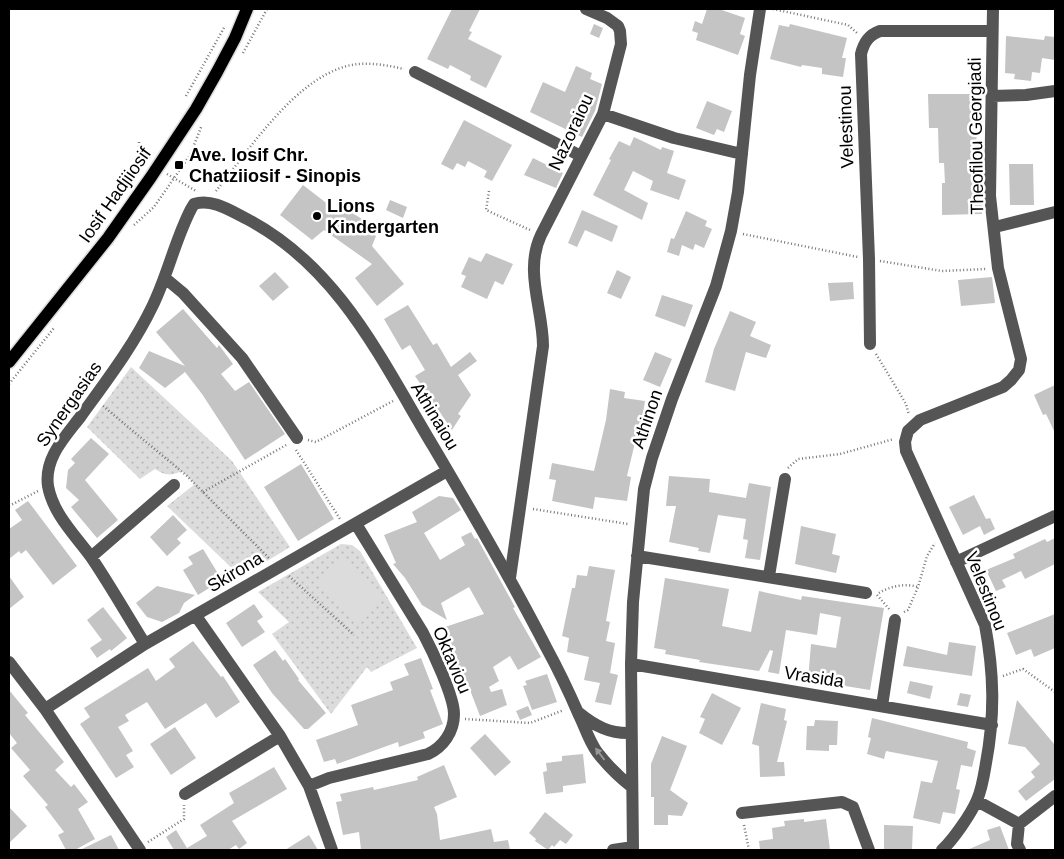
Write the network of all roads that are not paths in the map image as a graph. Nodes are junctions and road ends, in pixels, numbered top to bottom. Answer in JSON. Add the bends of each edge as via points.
{"nodes":[{"id":1,"x":247,"y":9,"type":"edge"},
{"id":2,"x":256,"y":9,"type":"edge"},
{"id":3,"x":586,"y":9,"type":"edge"},
{"id":4,"x":760,"y":9,"type":"edge"},
{"id":5,"x":993,"y":9,"type":"edge"},
{"id":6,"x":992,"y":31,"type":"junction"},
{"id":7,"x":235,"y":38,"type":"junction"},
{"id":8,"x":415,"y":72,"type":"road end"},
{"id":9,"x":1055,"y":91,"type":"edge"},
{"id":10,"x":992,"y":96,"type":"junction"},
{"id":11,"x":603,"y":114,"type":"junction"},
{"id":12,"x":742,"y":154,"type":"junction"},
{"id":13,"x":581,"y":156,"type":"junction"},
{"id":14,"x":200,"y":203,"type":"joint"},
{"id":15,"x":1055,"y":212,"type":"edge"},
{"id":16,"x":995,"y":227,"type":"junction"},
{"id":17,"x":165,"y":278,"type":"junction"},
{"id":18,"x":870,"y":344,"type":"road end"},
{"id":19,"x":9,"y":362,"type":"edge"},
{"id":20,"x":907,"y":436,"type":"joint"},
{"id":21,"x":294,"y":440,"type":"road end"},
{"id":22,"x":448,"y":471,"type":"junction"},
{"id":23,"x":785,"y":478,"type":"road end"},
{"id":24,"x":174,"y":486,"type":"dead end"},
{"id":25,"x":1055,"y":516,"type":"edge"},
{"id":26,"x":351,"y":526,"type":"junction"},
{"id":27,"x":637,"y":556,"type":"junction"},
{"id":28,"x":91,"y":557,"type":"junction"},
{"id":29,"x":956,"y":562,"type":"junction"},
{"id":30,"x":770,"y":576,"type":"junction"},
{"id":31,"x":510,"y":578,"type":"junction"},
{"id":32,"x":871,"y":594,"type":"road end"},
{"id":33,"x":196,"y":616,"type":"junction"},
{"id":34,"x":895,"y":620,"type":"road end"},
{"id":35,"x":145,"y":644,"type":"junction"},
{"id":36,"x":9,"y":662,"type":"edge"},
{"id":37,"x":631,"y":664,"type":"junction"},
{"id":38,"x":882,"y":706,"type":"junction"},
{"id":39,"x":45,"y":709,"type":"junction"},
{"id":40,"x":577,"y":710,"type":"junction"},
{"id":41,"x":992,"y":725,"type":"junction"},
{"id":42,"x":631,"y":734,"type":"junction"},
{"id":43,"x":280,"y":736,"type":"junction"},
{"id":44,"x":309,"y":786,"type":"junction"},
{"id":45,"x":632,"y":787,"type":"junction"},
{"id":46,"x":185,"y":794,"type":"road end"},
{"id":47,"x":1055,"y":796,"type":"edge"},
{"id":48,"x":977,"y":800,"type":"junction"},
{"id":49,"x":742,"y":813,"type":"road end"},
{"id":50,"x":1019,"y":824,"type":"junction"},
{"id":51,"x":139,"y":849,"type":"edge"},
{"id":52,"x":633,"y":849,"type":"edge"},
{"id":53,"x":332,"y":850,"type":"edge"},
{"id":54,"x":613,"y":850,"type":"edge"},
{"id":55,"x":869,"y":850,"type":"edge"},
{"id":56,"x":942,"y":850,"type":"edge"},
{"id":57,"x":1020,"y":850,"type":"edge"}],
"edges":[{"from":1,"to":7,"type":"main road","name":"Iosif Hadjiiosif"},
{"from":2,"to":7,"type":"main road","name":"Iosif Hadjiiosif"},
{"from":3,"to":11,"type":"street","name":"Nazoraiou","via":[[612,22],[620,31],[620,44]]},
{"from":4,"to":12,"type":"street","name":"Athinon"},
{"from":5,"to":6,"type":"street","name":"Theofilou Georgiadi"},
{"from":6,"to":10,"type":"street","name":"Theofilou Georgiadi"},
{"from":6,"to":18,"type":"street","name":"Velestinou","via":[[880,31],[866,40],[861,54]]},
{"from":7,"to":19,"type":"main road","name":"Iosif Hadjiiosif","via":[[196,109],[108,238]]},
{"from":8,"to":13,"type":"street"},
{"from":9,"to":10,"type":"street"},
{"from":10,"to":16,"type":"street","name":"Theofilou Georgiadi","via":[[990,196]]},
{"from":11,"to":12,"type":"street","via":[[674,138]]},
{"from":11,"to":13,"type":"street","name":"Nazoraiou"},
{"from":12,"to":27,"type":"street","name":"Athinon","via":[[730,231],[716,286],[652,458],[644,489]]},
{"from":13,"to":31,"type":"street","name":"Nazoraiou","via":[[536,247],[535,285],[543,346]]},
{"from":14,"to":17,"type":"street","name":"Synergasias","via":[[188,215]]},
{"from":14,"to":22,"type":"street","name":"Athinaiou","via":[[229,210],[270,232],[315,270],[350,310]]},
{"from":15,"to":16,"type":"street"},
{"from":16,"to":20,"type":"street","name":"Theofilou Georgiadi","via":[[998,268],[1019,349],[1019,370],[1003,387],[920,420]]},
{"from":17,"to":21,"type":"street","via":[[242,358]]},
{"from":17,"to":28,"type":"street","name":"Synergasias","via":[[126,353],[55,451],[50,464],[48,485],[52,501]]},
{"from":20,"to":29,"type":"street","name":"Velestinou","via":[[906,451]]},
{"from":22,"to":26,"type":"street","name":"Skirona"},
{"from":22,"to":31,"type":"street","name":"Athinaiou"},
{"from":23,"to":30,"type":"street"},
{"from":24,"to":28,"type":"street"},
{"from":25,"to":29,"type":"street"},
{"from":26,"to":33,"type":"street","name":"Skirona"},
{"from":26,"to":44,"type":"street","name":"Oktaviou","via":[[427,641],[454,712],[444,743],[428,754],[329,778]]},
{"from":27,"to":30,"type":"street"},
{"from":27,"to":37,"type":"street","name":"Athinon"},
{"from":28,"to":35,"type":"street","name":"Synergasias"},
{"from":29,"to":41,"type":"street","name":"Velestinou","via":[[985,625],[993,679]]},
{"from":30,"to":32,"type":"street"},
{"from":31,"to":40,"type":"street","name":"Athinaiou"},
{"from":33,"to":35,"type":"street","name":"Skirona"},
{"from":33,"to":43,"type":"street"},
{"from":34,"to":38,"type":"street"},
{"from":35,"to":39,"type":"street","name":"Skirona"},
{"from":36,"to":39,"type":"street"},
{"from":37,"to":38,"type":"street","name":"Vrasida"},
{"from":37,"to":42,"type":"street","name":"Athinon"},
{"from":38,"to":41,"type":"street","name":"Vrasida"},
{"from":39,"to":51,"type":"street"},
{"from":40,"to":42,"type":"street","name":"Athinaiou","via":[[599,728]]},
{"from":45,"to":40,"type":"street","name":"Athinaiou","one_way":true,"via":[[596,751]]},
{"from":41,"to":48,"type":"street","name":"Velestinou"},
{"from":42,"to":45,"type":"street","name":"Athinon"},
{"from":43,"to":44,"type":"street"},
{"from":43,"to":46,"type":"street"},
{"from":44,"to":53,"type":"street"},
{"from":45,"to":52,"type":"street","name":"Athinon"},
{"from":47,"to":50,"type":"street"},
{"from":48,"to":50,"type":"street"},
{"from":48,"to":56,"type":"street","name":"Velestinou"},
{"from":49,"to":55,"type":"street","via":[[842,802],[853,808]]},
{"from":50,"to":57,"type":"street"},
{"from":52,"to":54,"type":"street"}]}
